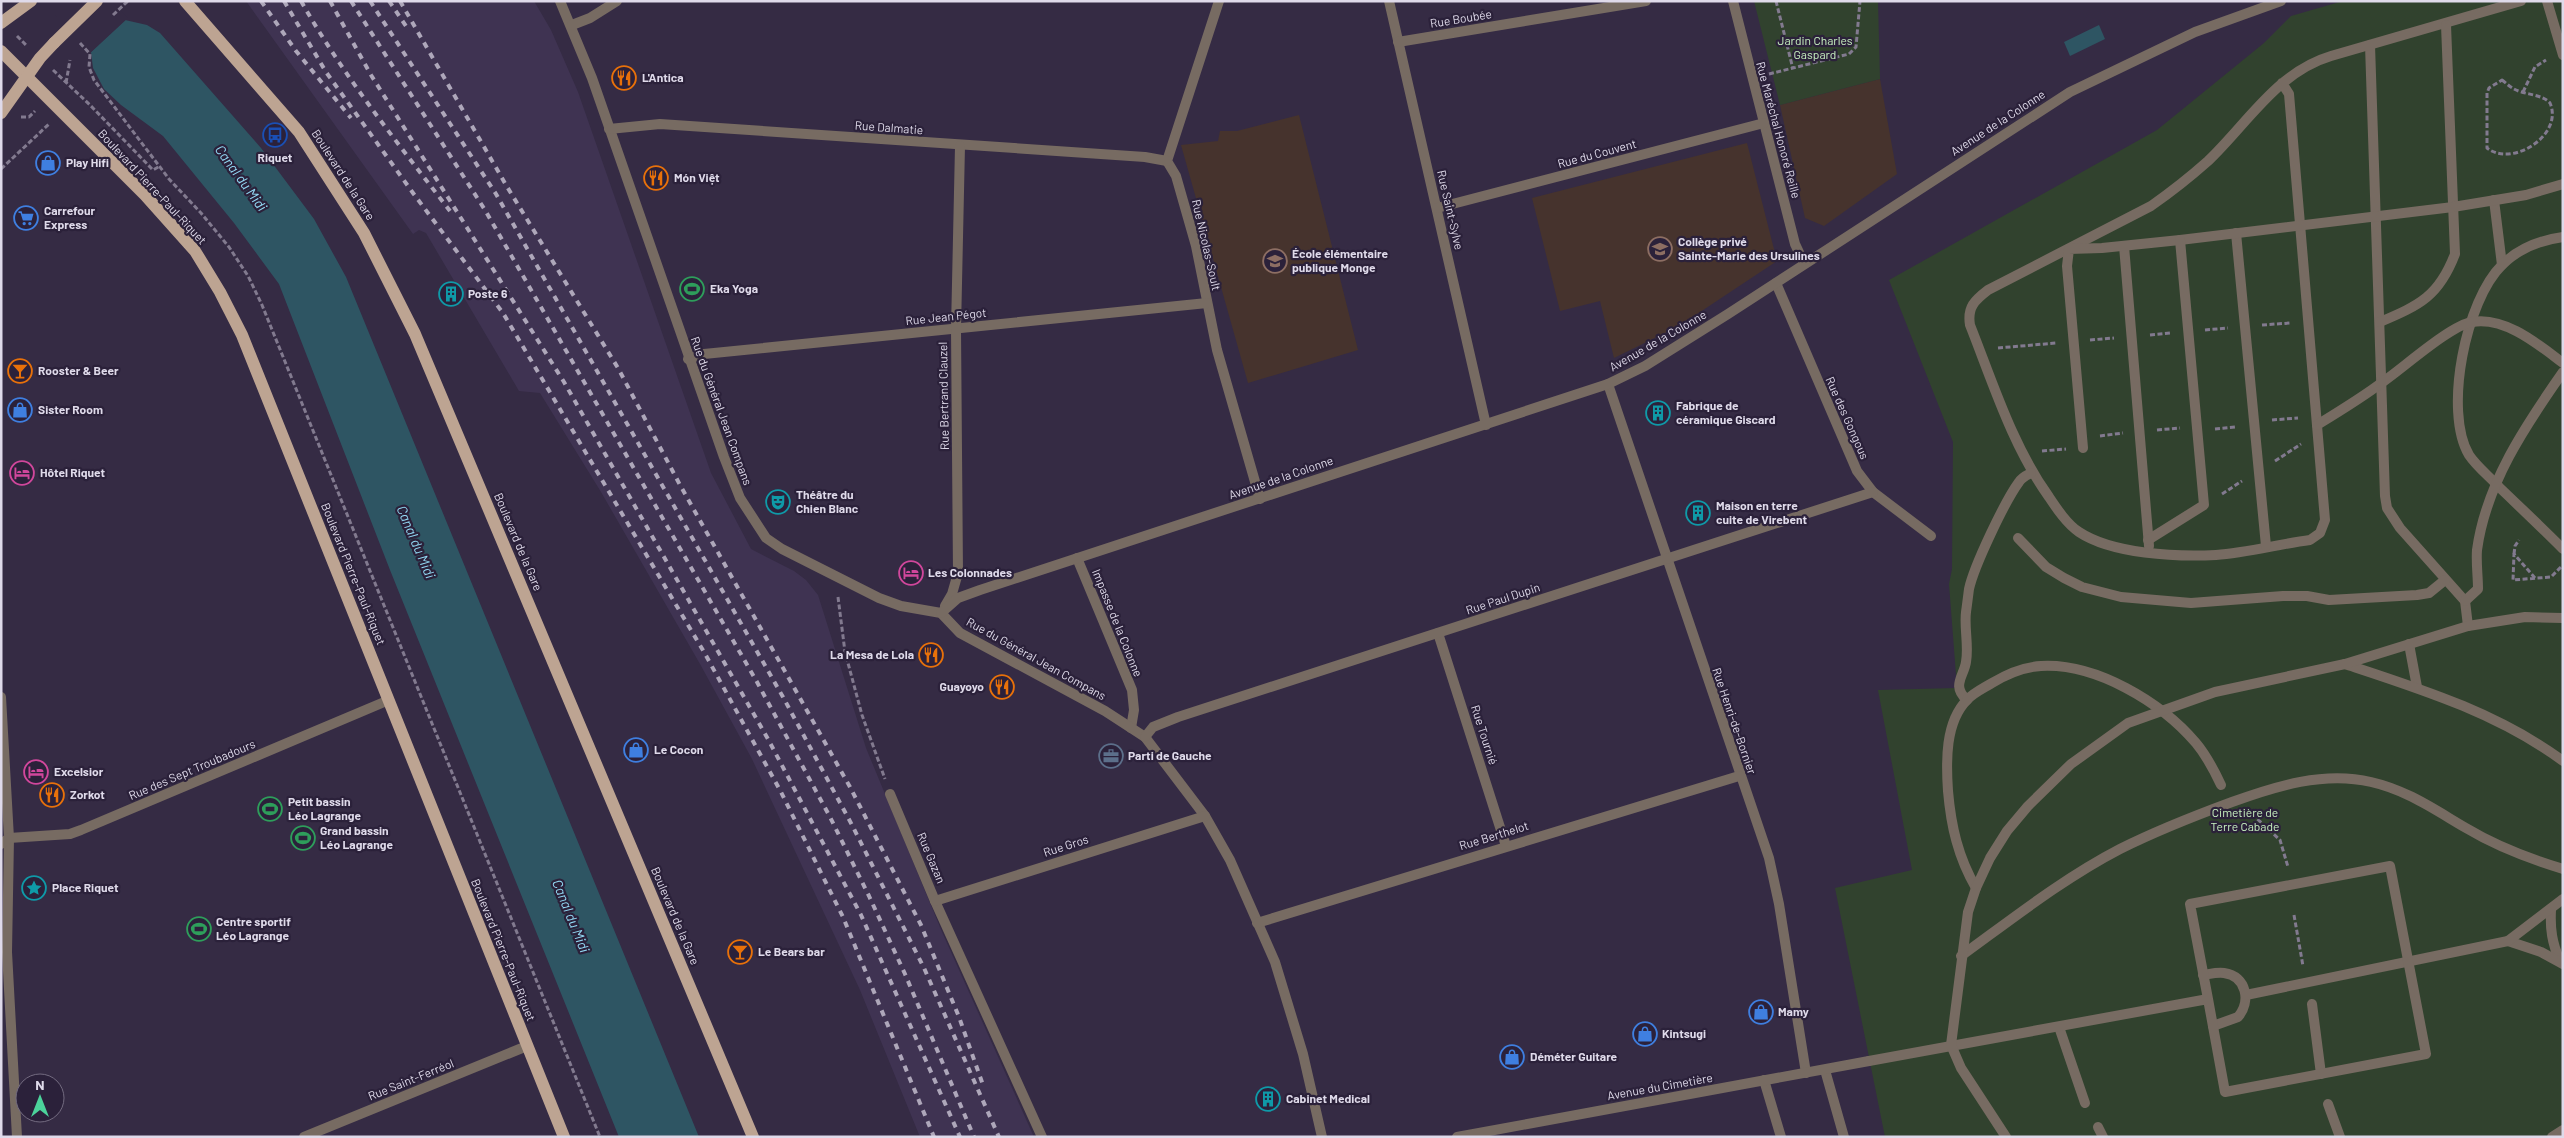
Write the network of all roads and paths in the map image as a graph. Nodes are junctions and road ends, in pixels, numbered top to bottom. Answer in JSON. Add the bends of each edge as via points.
{"nodes":[{"id":1,"x":97,"y":1,"type":"edge"},
{"id":2,"x":185,"y":1,"type":"edge"},
{"id":3,"x":560,"y":1,"type":"edge"},
{"id":4,"x":617,"y":1,"type":"edge"},
{"id":5,"x":1219,"y":1,"type":"edge"},
{"id":6,"x":1389,"y":1,"type":"edge"},
{"id":7,"x":1646,"y":1,"type":"edge"},
{"id":8,"x":1733,"y":1,"type":"edge"},
{"id":9,"x":1776,"y":1,"type":"edge"},
{"id":10,"x":1860,"y":1,"type":"edge"},
{"id":11,"x":2281,"y":1,"type":"edge"},
{"id":12,"x":2521,"y":1,"type":"edge"},
{"id":13,"x":2547,"y":1,"type":"edge"},
{"id":14,"x":2265,"y":3,"type":"edge"},
{"id":15,"x":27,"y":5,"type":"edge"},
{"id":16,"x":1,"y":23,"type":"edge"},
{"id":17,"x":572,"y":25,"type":"junction"},
{"id":18,"x":2446,"y":25,"type":"junction"},
{"id":19,"x":78,"y":41,"type":"dead end"},
{"id":20,"x":1398,"y":42,"type":"junction"},
{"id":21,"x":2370,"y":45,"type":"junction"},
{"id":22,"x":1,"y":51,"type":"edge"},
{"id":23,"x":2562,"y":55,"type":"edge"},
{"id":24,"x":70,"y":60,"type":"dead end"},
{"id":25,"x":1793,"y":69,"type":"junction"},
{"id":26,"x":27,"y":76,"type":"junction"},
{"id":27,"x":1752,"y":78,"type":"junction"},
{"id":28,"x":2282,"y":83,"type":"junction"},
{"id":29,"x":2523,"y":92,"type":"junction"},
{"id":30,"x":1,"y":113,"type":"edge"},
{"id":31,"x":1764,"y":123,"type":"junction"},
{"id":32,"x":47,"y":126,"type":"dead end"},
{"id":33,"x":609,"y":129,"type":"junction"},
{"id":34,"x":960,"y":146,"type":"junction"},
{"id":35,"x":1167,"y":161,"type":"junction"},
{"id":36,"x":160,"y":166,"type":"junction"},
{"id":37,"x":1,"y":169,"type":"edge"},
{"id":38,"x":2563,"y":184,"type":"edge"},
{"id":39,"x":2494,"y":200,"type":"junction"},
{"id":40,"x":2453,"y":207,"type":"junction"},
{"id":41,"x":1437,"y":208,"type":"junction"},
{"id":42,"x":2376,"y":217,"type":"junction"},
{"id":43,"x":2300,"y":225,"type":"junction"},
{"id":44,"x":2236,"y":233,"type":"junction"},
{"id":45,"x":2563,"y":237,"type":"edge"},
{"id":46,"x":2180,"y":240,"type":"junction"},
{"id":47,"x":2124,"y":246,"type":"junction"},
{"id":48,"x":2069,"y":249,"type":"junction"},
{"id":49,"x":1804,"y":263,"type":"junction"},
{"id":50,"x":2502,"y":264,"type":"junction"},
{"id":51,"x":1776,"y":283,"type":"junction"},
{"id":52,"x":1207,"y":303,"type":"junction"},
{"id":53,"x":2380,"y":322,"type":"junction"},
{"id":54,"x":2471,"y":322,"type":"junction"},
{"id":55,"x":956,"y":329,"type":"junction"},
{"id":56,"x":688,"y":359,"type":"junction"},
{"id":57,"x":2563,"y":363,"type":"edge"},
{"id":58,"x":2563,"y":372,"type":"edge"},
{"id":59,"x":2382,"y":383,"type":"junction"},
{"id":60,"x":1608,"y":384,"type":"junction"},
{"id":61,"x":2317,"y":421,"type":"junction"},
{"id":62,"x":2254,"y":423,"type":"junction"},
{"id":63,"x":1486,"y":424,"type":"junction"},
{"id":64,"x":2197,"y":431,"type":"junction"},
{"id":65,"x":2082,"y":448,"type":"joint"},
{"id":66,"x":2022,"y":452,"type":"junction"},
{"id":67,"x":2031,"y":472,"type":"junction"},
{"id":68,"x":2497,"y":485,"type":"junction"},
{"id":69,"x":1873,"y":492,"type":"junction"},
{"id":70,"x":1260,"y":499,"type":"junction"},
{"id":71,"x":1931,"y":536,"type":"dead end"},
{"id":72,"x":2018,"y":538,"type":"dead end"},
{"id":73,"x":2148,"y":540,"type":"junction"},
{"id":74,"x":2519,"y":540,"type":"dead end"},
{"id":75,"x":2266,"y":546,"type":"junction"},
{"id":76,"x":2563,"y":549,"type":"edge"},
{"id":77,"x":2149,"y":552,"type":"junction"},
{"id":78,"x":2514,"y":554,"type":"junction"},
{"id":79,"x":1077,"y":558,"type":"junction"},
{"id":80,"x":1667,"y":559,"type":"junction"},
{"id":81,"x":2563,"y":566,"type":"edge"},
{"id":82,"x":835,"y":576,"type":"junction"},
{"id":83,"x":2535,"y":578,"type":"junction"},
{"id":84,"x":2445,"y":580,"type":"junction"},
{"id":85,"x":2464,"y":601,"type":"junction"},
{"id":86,"x":941,"y":614,"type":"junction"},
{"id":87,"x":2563,"y":618,"type":"edge"},
{"id":88,"x":2468,"y":626,"type":"junction"},
{"id":89,"x":1438,"y":633,"type":"junction"},
{"id":90,"x":2409,"y":644,"type":"junction"},
{"id":91,"x":2346,"y":664,"type":"junction"},
{"id":92,"x":2417,"y":687,"type":"junction"},
{"id":93,"x":1,"y":697,"type":"edge"},
{"id":94,"x":389,"y":700,"type":"junction"},
{"id":95,"x":1967,"y":700,"type":"junction"},
{"id":96,"x":2162,"y":709,"type":"junction"},
{"id":97,"x":1131,"y":728,"type":"junction"},
{"id":98,"x":1145,"y":737,"type":"junction"},
{"id":99,"x":2563,"y":761,"type":"edge"},
{"id":100,"x":1740,"y":776,"type":"junction"},
{"id":101,"x":2221,"y":785,"type":"dead end"},
{"id":102,"x":890,"y":794,"type":"joint"},
{"id":103,"x":2218,"y":807,"type":"junction"},
{"id":104,"x":1205,"y":816,"type":"junction"},
{"id":105,"x":5,"y":841,"type":"edge"},
{"id":106,"x":1506,"y":846,"type":"junction"},
{"id":107,"x":2563,"y":869,"type":"edge"},
{"id":108,"x":2291,"y":885,"type":"junction"},
{"id":109,"x":1976,"y":888,"type":"junction"},
{"id":110,"x":2563,"y":899,"type":"edge"},
{"id":111,"x":935,"y":900,"type":"junction"},
{"id":112,"x":2551,"y":910,"type":"junction"},
{"id":113,"x":2294,"y":915,"type":"dead end"},
{"id":114,"x":1257,"y":922,"type":"junction"},
{"id":115,"x":2508,"y":941,"type":"junction"},
{"id":116,"x":1961,"y":956,"type":"junction"},
{"id":117,"x":2409,"y":962,"type":"junction"},
{"id":118,"x":2561,"y":962,"type":"edge"},
{"id":119,"x":2204,"y":975,"type":"junction"},
{"id":120,"x":2305,"y":983,"type":"junction"},
{"id":121,"x":2246,"y":995,"type":"junction"},
{"id":122,"x":2208,"y":999,"type":"junction"},
{"id":123,"x":2312,"y":1004,"type":"dead end"},
{"id":124,"x":2213,"y":1026,"type":"junction"},
{"id":125,"x":2059,"y":1027,"type":"junction"},
{"id":126,"x":1951,"y":1045,"type":"junction"},
{"id":127,"x":527,"y":1046,"type":"junction"},
{"id":128,"x":1825,"y":1070,"type":"junction"},
{"id":129,"x":1806,"y":1073,"type":"junction"},
{"id":130,"x":2321,"y":1074,"type":"junction"},
{"id":131,"x":1764,"y":1080,"type":"junction"},
{"id":132,"x":2085,"y":1103,"type":"dead end"},
{"id":133,"x":2328,"y":1104,"type":"dead end"},
{"id":134,"x":2563,"y":1130,"type":"edge"},
{"id":135,"x":18,"y":1137,"type":"edge"},
{"id":136,"x":304,"y":1137,"type":"edge"},
{"id":137,"x":564,"y":1137,"type":"edge"},
{"id":138,"x":600,"y":1137,"type":"edge"},
{"id":139,"x":753,"y":1137,"type":"edge"},
{"id":140,"x":1042,"y":1137,"type":"edge"},
{"id":141,"x":1322,"y":1137,"type":"edge"},
{"id":142,"x":1457,"y":1137,"type":"edge"},
{"id":143,"x":1781,"y":1137,"type":"edge"},
{"id":144,"x":1844,"y":1137,"type":"edge"},
{"id":145,"x":2006,"y":1137,"type":"edge"},
{"id":146,"x":2340,"y":1137,"type":"edge"},
{"id":147,"x":2552,"y":1137,"type":"edge"}],
"edges":[{"from":1,"to":26,"type":"main road","bridge":true,"via":[[54,43]]},
{"from":2,"to":139,"type":"main road","name":"Boulevard de la Gare","via":[[299,132],[364,233],[415,334]]},
{"from":3,"to":17,"type":"street","name":"Rue du Général Jean Compans"},
{"from":4,"to":17,"type":"street"},
{"from":5,"to":35,"type":"street"},
{"from":6,"to":20,"type":"street","name":"Rue Saint-Sylve"},
{"from":7,"to":20,"type":"street","name":"Rue Boubée"},
{"from":8,"to":27,"type":"street","name":"Rue Maréchal Honoré Reille"},
{"from":9,"to":25,"type":"path"},
{"from":10,"to":25,"type":"path","via":[[1856,47],[1849,54]]},
{"from":11,"to":14,"type":"street","name":"Avenue de la Colonne"},
{"from":12,"to":18,"type":"street"},
{"from":13,"to":23,"type":"street"},
{"from":14,"to":49,"type":"street","name":"Avenue de la Colonne","via":[[2195,32],[2070,92]]},
{"from":15,"to":16,"type":"main road"},
{"from":17,"to":33,"type":"street","name":"Rue du Général Jean Compans"},
{"from":18,"to":21,"type":"street"},
{"from":18,"to":40,"type":"street"},
{"from":19,"to":36,"type":"path","via":[[90,54],[89,66],[94,80]]},
{"from":20,"to":41,"type":"street","name":"Rue Saint-Sylve"},
{"from":21,"to":28,"type":"street","via":[[2314,61]]},
{"from":21,"to":42,"type":"street"},
{"from":22,"to":26,"type":"main road","name":"Boulevard Pierre-Paul-Riquet"},
{"from":23,"to":29,"type":"path","via":[[2535,66]]},
{"from":24,"to":36,"type":"path","via":[[66,82],[153,170]]},
{"from":25,"to":27,"type":"path"},
{"from":26,"to":30,"type":"main road"},
{"from":26,"to":94,"type":"main road","name":"Boulevard Pierre-Paul-Riquet","via":[[189,244],[220,292],[242,335]]},
{"from":27,"to":31,"type":"street","name":"Rue Maréchal Honoré Reille"},
{"from":28,"to":43,"type":"street","via":[[2289,94]]},
{"from":28,"to":48,"type":"street","via":[[2208,160],[2169,194]]},
{"from":29,"to":29,"type":"path","via":[[2551,105],[2555,114],[2551,134],[2543,144],[2531,150],[2509,154],[2492,152],[2487,148],[2489,88],[2502,80]]},
{"from":31,"to":41,"type":"street","name":"Rue du Couvent"},
{"from":31,"to":49,"type":"street","name":"Rue Maréchal Honoré Reille","via":[[1795,244]]},
{"from":32,"to":37,"type":"path"},
{"from":33,"to":34,"type":"street","name":"Rue Dalmatie","via":[[660,124]]},
{"from":33,"to":56,"type":"street","name":"Rue du Général Jean Compans"},
{"from":34,"to":35,"type":"street","name":"Rue Dalmatie"},
{"from":34,"to":55,"type":"street","name":"Rue Bertrand Clauzel"},
{"from":35,"to":52,"type":"street","name":"Rue Nicolas-Soult","via":[[1176,176],[1196,246]]},
{"from":36,"to":138,"type":"path","via":[[229,247],[262,305]]},
{"from":38,"to":39,"type":"street","via":[[2542,192]]},
{"from":39,"to":40,"type":"street"},
{"from":39,"to":50,"type":"street"},
{"from":40,"to":42,"type":"street"},
{"from":40,"to":53,"type":"street","via":[[2455,254],[2444,279],[2431,296]]},
{"from":41,"to":63,"type":"street","name":"Rue Saint-Sylve"},
{"from":42,"to":43,"type":"street"},
{"from":42,"to":53,"type":"street"},
{"from":43,"to":44,"type":"street"},
{"from":43,"to":61,"type":"street"},
{"from":44,"to":46,"type":"street"},
{"from":44,"to":62,"type":"street"},
{"from":45,"to":50,"type":"street","via":[[2539,242]]},
{"from":46,"to":47,"type":"street"},
{"from":46,"to":64,"type":"street"},
{"from":47,"to":48,"type":"street"},
{"from":47,"to":73,"type":"street"},
{"from":48,"to":65,"type":"street","via":[[2067,266]]},
{"from":48,"to":66,"type":"street","via":[[1988,290],[1970,308],[1970,325]]},
{"from":49,"to":51,"type":"street","name":"Avenue de la Colonne"},
{"from":50,"to":54,"type":"street","via":[[2481,294]]},
{"from":51,"to":60,"type":"street","name":"Avenue de la Colonne","via":[[1645,366]]},
{"from":51,"to":69,"type":"street","name":"Rue des Gongous","via":[[1857,471]]},
{"from":52,"to":55,"type":"street","name":"Rue Jean Pégot"},
{"from":52,"to":70,"type":"street","name":"Rue Nicolas-Soult","via":[[1217,350]]},
{"from":53,"to":59,"type":"street"},
{"from":54,"to":57,"type":"street","via":[[2495,324],[2524,334]]},
{"from":54,"to":59,"type":"street","via":[[2450,333]]},
{"from":54,"to":68,"type":"street","via":[[2460,374],[2459,421],[2469,455]]},
{"from":55,"to":56,"type":"street","name":"Rue Jean Pégot","via":[[704,354]]},
{"from":55,"to":86,"type":"street","name":"Rue Bertrand Clauzel","via":[[958,573],[952,594]]},
{"from":56,"to":82,"type":"street","name":"Rue du Général Jean Compans","via":[[740,498],[753,521],[766,538],[782,550]]},
{"from":58,"to":68,"type":"street","via":[[2504,463]]},
{"from":59,"to":61,"type":"street"},
{"from":59,"to":84,"type":"street","via":[[2387,508]]},
{"from":60,"to":63,"type":"street","name":"Avenue de la Colonne"},
{"from":60,"to":80,"type":"street","name":"Rue Henri-de-Bornier"},
{"from":61,"to":62,"type":"path"},
{"from":61,"to":75,"type":"street","via":[[2325,520],[2320,533],[2310,540]]},
{"from":62,"to":64,"type":"path"},
{"from":62,"to":75,"type":"street"},
{"from":63,"to":70,"type":"street","name":"Avenue de la Colonne"},
{"from":64,"to":73,"type":"street","via":[[2204,505]]},
{"from":65,"to":66,"type":"path"},
{"from":66,"to":67,"type":"street"},
{"from":67,"to":77,"type":"street","via":[[2057,510],[2077,531],[2102,544]]},
{"from":67,"to":95,"type":"street","via":[[2020,480],[2011,494],[1969,589],[1966,663],[1959,684],[1960,692]]},
{"from":68,"to":76,"type":"street"},
{"from":68,"to":85,"type":"street","via":[[2480,535],[2478,589]]},
{"from":69,"to":71,"type":"street","name":"Rue des Gongous"},
{"from":69,"to":80,"type":"street","name":"Rue Paul Dupin"},
{"from":70,"to":79,"type":"street","name":"Avenue de la Colonne"},
{"from":72,"to":84,"type":"street","via":[[2046,567],[2082,587],[2121,598],[2216,602],[2307,596],[2329,600],[2429,593]]},
{"from":73,"to":77,"type":"street"},
{"from":74,"to":78,"type":"path"},
{"from":75,"to":77,"type":"street","via":[[2216,555]]},
{"from":78,"to":83,"type":"path"},
{"from":78,"to":83,"type":"path","via":[[2513,580]]},
{"from":79,"to":86,"type":"street","name":"Avenue de la Colonne","via":[[958,598]]},
{"from":79,"to":97,"type":"street","name":"Impasse de la Colonne","via":[[1132,690],[1134,710]]},
{"from":80,"to":89,"type":"street","name":"Rue Paul Dupin"},
{"from":80,"to":100,"type":"street","name":"Rue Henri-de-Bornier"},
{"from":81,"to":83,"type":"path","via":[[2551,577]]},
{"from":82,"to":86,"type":"street","name":"Rue du Général Jean Compans","via":[[901,606]]},
{"from":82,"to":102,"type":"path","via":[[845,652],[862,716]]},
{"from":84,"to":85,"type":"street"},
{"from":85,"to":88,"type":"street"},
{"from":86,"to":97,"type":"street","name":"Rue du Général Jean Compans","via":[[960,633]]},
{"from":87,"to":88,"type":"street","via":[[2526,617]]},
{"from":88,"to":90,"type":"street"},
{"from":89,"to":98,"type":"street","name":"Rue Paul Dupin","via":[[1178,717],[1153,727]]},
{"from":89,"to":106,"type":"street","name":"Rue Tournié"},
{"from":90,"to":91,"type":"street"},
{"from":90,"to":92,"type":"street"},
{"from":91,"to":92,"type":"street"},
{"from":91,"to":96,"type":"street","via":[[2215,692]]},
{"from":92,"to":99,"type":"street","via":[[2495,719]]},
{"from":93,"to":105,"type":"street"},
{"from":94,"to":105,"type":"street","name":"Rue des Sept Troubadours","via":[[82,830]]},
{"from":94,"to":127,"type":"main road","name":"Boulevard Pierre-Paul-Riquet"},
{"from":95,"to":96,"type":"street","via":[[2014,672],[2040,666],[2066,666],[2113,682]]},
{"from":95,"to":109,"type":"street","via":[[1952,725],[1948,784],[1957,845]]},
{"from":96,"to":101,"type":"street","via":[[2196,744]]},
{"from":96,"to":109,"type":"street","via":[[2128,723],[2092,747],[2049,785],[2007,831]]},
{"from":97,"to":98,"type":"street","name":"Rue du Général Jean Compans"},
{"from":98,"to":104,"type":"street","name":"Rue du Général Jean Compans"},
{"from":100,"to":106,"type":"street","name":"Rue Berthelot"},
{"from":100,"to":129,"type":"street","name":"Rue Henri-de-Bornier","via":[[1769,858]]},
{"from":102,"to":111,"type":"street","name":"Rue Gazan"},
{"from":103,"to":107,"type":"street","via":[[2258,792],[2304,781],[2352,779],[2371,782],[2395,789],[2434,808],[2499,845]]},
{"from":103,"to":108,"type":"path","via":[[2252,814],[2266,825],[2280,840]]},
{"from":103,"to":116,"type":"street","via":[[2120,850],[2047,894]]},
{"from":104,"to":111,"type":"street","name":"Rue Gros"},
{"from":104,"to":114,"type":"street","name":"Rue du Général Jean Compans","via":[[1230,860]]},
{"from":105,"to":135,"type":"street","via":[[7,952]]},
{"from":106,"to":114,"type":"street","name":"Rue Berthelot"},
{"from":108,"to":117,"type":"street","via":[[2390,866]]},
{"from":108,"to":119,"type":"street","via":[[2190,904]]},
{"from":109,"to":116,"type":"street","via":[[1968,912]]},
{"from":110,"to":112,"type":"street"},
{"from":111,"to":140,"type":"street","name":"Rue Gazan"},
{"from":112,"to":115,"type":"street"},
{"from":112,"to":118,"type":"street","via":[[2553,946]]},
{"from":113,"to":120,"type":"path"},
{"from":114,"to":141,"type":"street","name":"Rue du Général Jean Compans","via":[[1291,1009]]},
{"from":115,"to":117,"type":"street"},
{"from":115,"to":118,"type":"street"},
{"from":116,"to":126,"type":"street"},
{"from":117,"to":120,"type":"street"},
{"from":117,"to":130,"type":"street","via":[[2426,1054]]},
{"from":119,"to":121,"type":"street","via":[[2230,974],[2242,984]]},
{"from":119,"to":122,"type":"street"},
{"from":120,"to":121,"type":"street"},
{"from":121,"to":124,"type":"street","via":[[2246,1005],[2238,1017]]},
{"from":122,"to":124,"type":"street"},
{"from":122,"to":125,"type":"street","name":"Avenue du Cimetière"},
{"from":123,"to":130,"type":"street"},
{"from":124,"to":130,"type":"street","via":[[2226,1092]]},
{"from":125,"to":126,"type":"street","name":"Avenue du Cimetière"},
{"from":125,"to":132,"type":"street"},
{"from":126,"to":128,"type":"street","name":"Avenue du Cimetière"},
{"from":126,"to":145,"type":"street","via":[[1961,1068]]},
{"from":127,"to":136,"type":"street","name":"Rue Saint-Ferréol"},
{"from":127,"to":137,"type":"main road","name":"Boulevard Pierre-Paul-Riquet"},
{"from":128,"to":129,"type":"street","name":"Avenue du Cimetière"},
{"from":128,"to":144,"type":"street"},
{"from":129,"to":131,"type":"street","name":"Avenue du Cimetière"},
{"from":131,"to":142,"type":"street","name":"Avenue du Cimetière"},
{"from":131,"to":143,"type":"street"},
{"from":133,"to":146,"type":"street"},
{"from":134,"to":147,"type":"street"}]}
